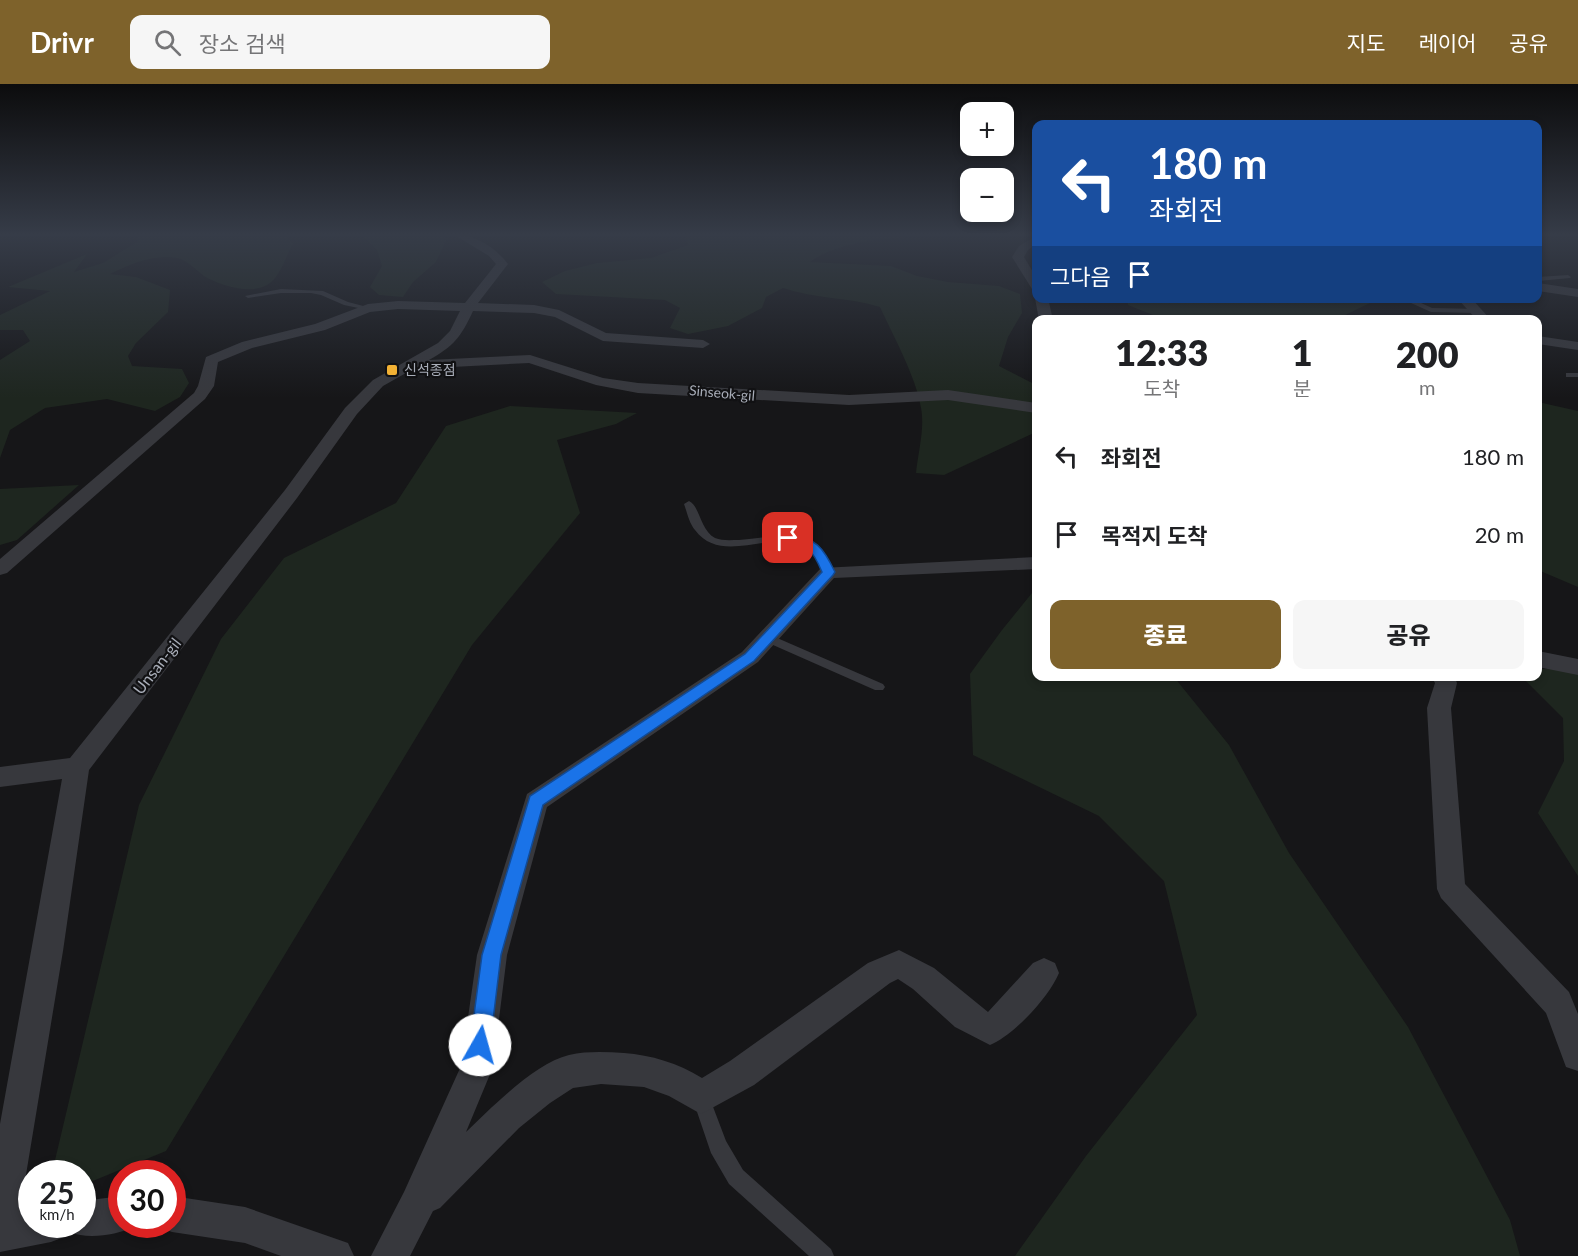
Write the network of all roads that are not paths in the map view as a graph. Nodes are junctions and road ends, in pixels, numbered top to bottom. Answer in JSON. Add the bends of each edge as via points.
{"nodes":[{"id":1,"x":483,"y":289,"type":"edge"},
{"id":2,"x":1559,"y":289,"type":"edge"},
{"id":3,"x":1578,"y":293,"type":"edge"},
{"id":4,"x":248,"y":296,"type":"dead end"},
{"id":5,"x":1415,"y":303,"type":"edge"},
{"id":6,"x":1469,"y":303,"type":"edge"},
{"id":7,"x":469,"y":306,"type":"junction"},
{"id":8,"x":368,"y":308,"type":"junction"},
{"id":9,"x":1482,"y":315,"type":"edge"},
{"id":10,"x":1542,"y":341,"type":"edge"},
{"id":11,"x":703,"y":344,"type":"dead end"},
{"id":12,"x":1578,"y":346,"type":"edge"},
{"id":13,"x":411,"y":365,"type":"junction"},
{"id":14,"x":1032,"y":407,"type":"edge"},
{"id":15,"x":689,"y":504,"type":"dead end"},
{"id":16,"x":1032,"y":563,"type":"edge"},
{"id":17,"x":0,"y":569,"type":"edge"},
{"id":18,"x":828,"y":572,"type":"junction"},
{"id":19,"x":768,"y":638,"type":"junction"},
{"id":20,"x":1542,"y":660,"type":"edge"},
{"id":21,"x":1578,"y":666,"type":"edge"},
{"id":22,"x":1445,"y":681,"type":"edge"},
{"id":23,"x":879,"y":687,"type":"dead end"},
{"id":24,"x":77,"y":767,"type":"junction"},
{"id":25,"x":0,"y":777,"type":"edge"},
{"id":26,"x":1044,"y":973,"type":"dead end"},
{"id":27,"x":1578,"y":1055,"type":"edge"},
{"id":28,"x":701,"y":1097,"type":"junction"},
{"id":29,"x":417,"y":1205,"type":"junction"},
{"id":30,"x":186,"y":1216,"type":"edge"},
{"id":31,"x":0,"y":1220,"type":"edge"},
{"id":32,"x":18,"y":1230,"type":"edge"},
{"id":33,"x":0,"y":1233,"type":"edge"},
{"id":34,"x":335,"y":1256,"type":"edge"},
{"id":35,"x":390,"y":1256,"type":"edge"},
{"id":36,"x":824,"y":1256,"type":"edge"}],
"edges":[{"from":1,"to":7,"type":"street","name":"Unsan-gil"},
{"from":2,"to":3,"type":"street"},
{"from":4,"to":8,"type":"lane","via":[[311,291]]},
{"from":5,"to":9,"type":"lane","via":[[1431,310]]},
{"from":6,"to":9,"type":"street"},
{"from":7,"to":8,"type":"street"},
{"from":7,"to":11,"type":"street","via":[[550,311],[603,337]]},
{"from":7,"to":13,"type":"street","name":"Unsan-gil","via":[[456,333],[443,346]]},
{"from":8,"to":17,"type":"street","via":[[211,360],[200,396]]},
{"from":10,"to":12,"type":"street"},
{"from":13,"to":14,"type":"street","name":"Sinseok-gil","via":[[530,359],[601,382],[638,388],[849,400],[948,395]]},
{"from":13,"to":24,"type":"street","name":"Unsan-gil","via":[[378,383],[351,411],[291,494]]},
{"from":15,"to":18,"type":"lane","via":[[697,526],[718,543],[799,539],[820,553]]},
{"from":16,"to":18,"type":"street"},
{"from":18,"to":19,"type":"street"},
{"from":19,"to":23,"type":"lane"},
{"from":19,"to":29,"type":"street","via":[[750,657],[536,801],[492,955],[477,1067]]},
{"from":20,"to":21,"type":"street"},
{"from":22,"to":27,"type":"street","via":[[1439,708],[1451,889],[1558,1002]]},
{"from":24,"to":25,"type":"street"},
{"from":24,"to":31,"type":"street","name":"Unsan-gil"},
{"from":26,"to":28,"type":"street","via":[[990,1029],[974,1024],[912,969],[899,964],[879,973],[742,1073]]},
{"from":28,"to":29,"type":"street","via":[[678,1082],[644,1071],[601,1068],[568,1072],[507,1116]]},
{"from":28,"to":36,"type":"lane","via":[[718,1146],[736,1177]]},
{"from":29,"to":35,"type":"street"},
{"from":30,"to":34,"type":"street","via":[[245,1225]]},
{"from":32,"to":33,"type":"street"}]}
